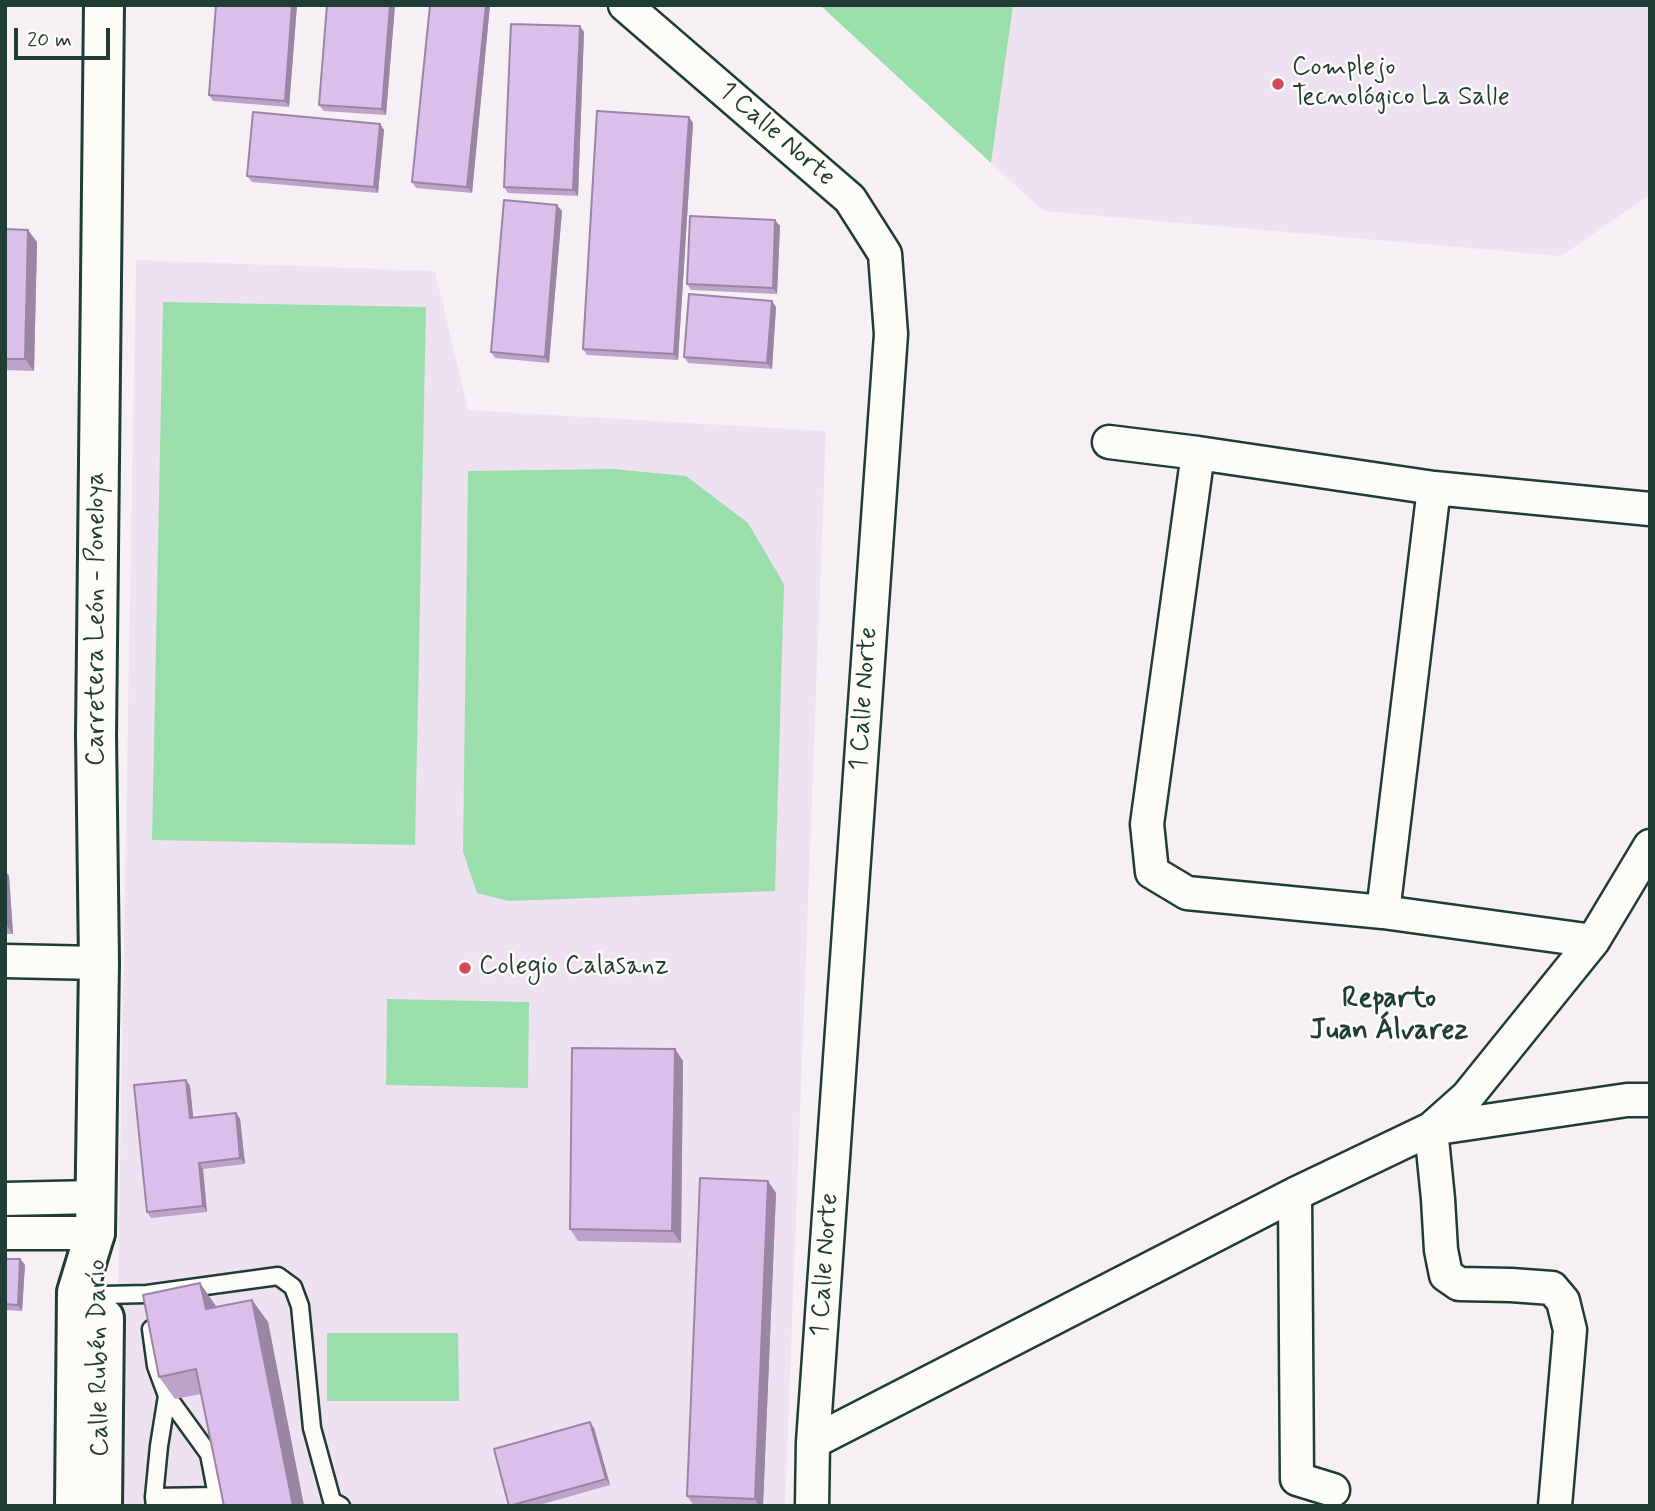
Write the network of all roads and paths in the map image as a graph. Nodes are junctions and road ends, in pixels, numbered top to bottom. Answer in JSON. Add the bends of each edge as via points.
{"nodes":[{"id":1,"x":104,"y":5,"type":"edge"},
{"id":2,"x":625,"y":5,"type":"edge"},
{"id":3,"x":1110,"y":442,"type":"dead end"},
{"id":4,"x":1198,"y":453,"type":"junction"},
{"id":5,"x":1434,"y":488,"type":"junction"},
{"id":6,"x":1650,"y":509,"type":"edge"},
{"id":7,"x":1650,"y":846,"type":"edge"},
{"id":8,"x":1383,"y":912,"type":"junction"},
{"id":9,"x":1593,"y":941,"type":"junction"},
{"id":10,"x":5,"y":961,"type":"edge"},
{"id":11,"x":99,"y":963,"type":"junction"},
{"id":12,"x":1650,"y":1100,"type":"edge"},
{"id":13,"x":1431,"y":1129,"type":"junction"},
{"id":14,"x":1295,"y":1194,"type":"junction"},
{"id":15,"x":5,"y":1199,"type":"edge"},
{"id":16,"x":95,"y":1215,"type":"junction"},
{"id":17,"x":5,"y":1233,"type":"edge"},
{"id":18,"x":104,"y":1295,"type":"junction"},
{"id":19,"x":149,"y":1306,"type":"junction"},
{"id":20,"x":167,"y":1396,"type":"junction"},
{"id":21,"x":813,"y":1442,"type":"junction"},
{"id":22,"x":1333,"y":1490,"type":"dead end"},
{"id":23,"x":154,"y":1501,"type":"edge"},
{"id":24,"x":218,"y":1501,"type":"edge"},
{"id":25,"x":75,"y":1506,"type":"edge"},
{"id":26,"x":102,"y":1506,"type":"edge"},
{"id":27,"x":341,"y":1506,"type":"edge"},
{"id":28,"x":812,"y":1506,"type":"edge"},
{"id":29,"x":1555,"y":1506,"type":"edge"}],
"edges":[{"from":1,"to":11,"type":"main road","name":"Carretera León - Poneloya","via":[[96,735]]},
{"from":2,"to":21,"type":"street","name":"1 Calle Norte","via":[[850,199],[885,254],[891,334]]},
{"from":3,"to":4,"type":"street"},
{"from":4,"to":5,"type":"street"},
{"from":4,"to":8,"type":"street","via":[[1147,824],[1152,872],[1187,893]]},
{"from":5,"to":6,"type":"street"},
{"from":5,"to":8,"type":"street"},
{"from":7,"to":9,"type":"street"},
{"from":8,"to":9,"type":"street"},
{"from":9,"to":13,"type":"street","via":[[1468,1097]]},
{"from":10,"to":11,"type":"street"},
{"from":11,"to":16,"type":"main road","name":"Carretera León - Poneloya"},
{"from":12,"to":13,"type":"street"},
{"from":13,"to":14,"type":"street"},
{"from":13,"to":29,"type":"street","via":[[1446,1275],[1459,1284],[1552,1288],[1563,1301],[1570,1330]]},
{"from":14,"to":21,"type":"street"},
{"from":14,"to":22,"type":"street","via":[[1297,1479]]},
{"from":15,"to":16,"type":"street"},
{"from":16,"to":17,"type":"street"},
{"from":16,"to":18,"type":"main road","name":"Calle Rubén Darío"},
{"from":16,"to":25,"type":"main road","name":"Calle Rubén Darío","via":[[77,1292]]},
{"from":18,"to":19,"type":"lane"},
{"from":18,"to":26,"type":"main road","name":"Calle Rubén Darío"},
{"from":19,"to":20,"type":"lane","via":[[156,1366]]},
{"from":19,"to":27,"type":"lane","via":[[278,1276],[293,1287],[300,1306],[312,1428],[332,1500]]},
{"from":20,"to":23,"type":"lane"},
{"from":20,"to":24,"type":"lane","via":[[209,1454]]},
{"from":21,"to":28,"type":"street","name":"1 Calle Norte"},
{"from":23,"to":24,"type":"lane"}]}
